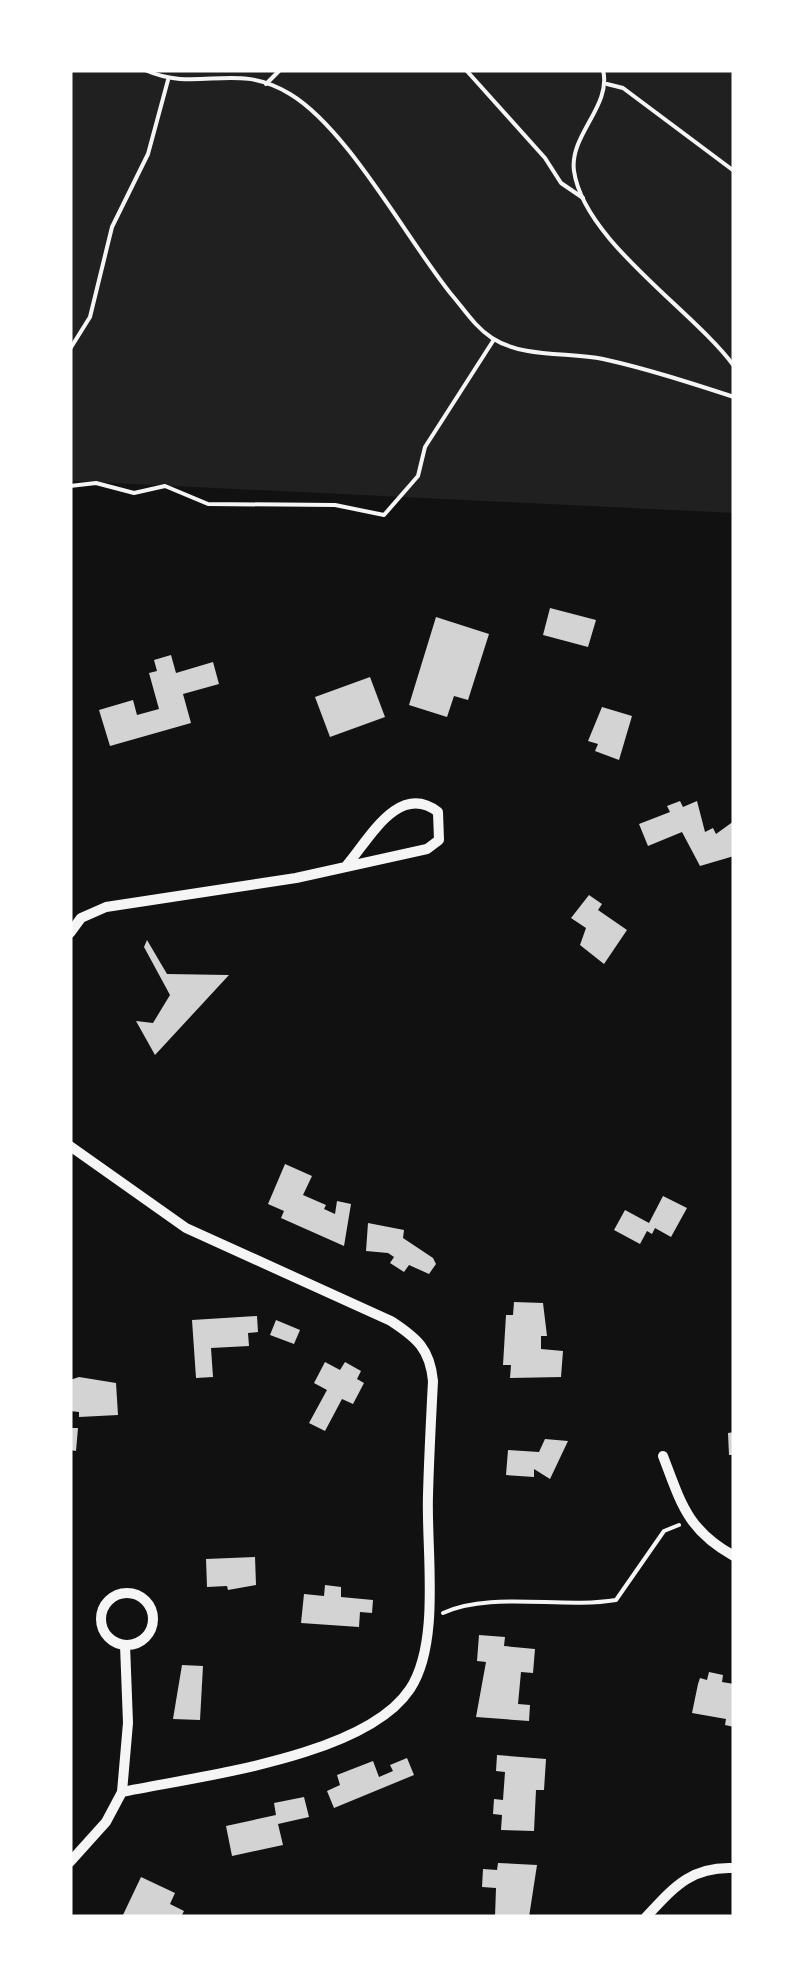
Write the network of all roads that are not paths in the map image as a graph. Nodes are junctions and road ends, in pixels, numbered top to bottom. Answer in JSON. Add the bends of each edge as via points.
{"nodes":[{"id":1,"x":347,"y":865,"type":"junction"},
{"id":2,"x":70,"y":933,"type":"edge"},
{"id":3,"x":70,"y":1146,"type":"edge"},
{"id":4,"x":663,"y":1456,"type":"dead end"},
{"id":5,"x":734,"y":1556,"type":"edge"},
{"id":6,"x":124,"y":1645,"type":"junction"},
{"id":7,"x":122,"y":1792,"type":"junction"},
{"id":8,"x":70,"y":1862,"type":"edge"},
{"id":9,"x":734,"y":1868,"type":"edge"},
{"id":10,"x":646,"y":1917,"type":"edge"}],
"edges":[{"from":1,"to":1,"type":"street","via":[[426,849],[439,840],[438,812],[426,802],[394,809]]},
{"from":1,"to":2,"type":"street","via":[[106,907],[81,918]]},
{"from":3,"to":7,"type":"street","via":[[186,1228],[391,1321],[431,1357],[433,1381],[427,1620],[412,1688],[370,1725],[307,1753]]},
{"from":4,"to":5,"type":"street","via":[[688,1521]]},
{"from":6,"to":6,"type":"street","via":[[142,1641],[153,1626],[151,1608],[130,1592],[105,1603],[100,1621],[108,1638]]},
{"from":6,"to":7,"type":"street","via":[[128,1723]]},
{"from":7,"to":8,"type":"street","via":[[106,1822]]},
{"from":9,"to":10,"type":"street","via":[[704,1868],[680,1880]]}]}
